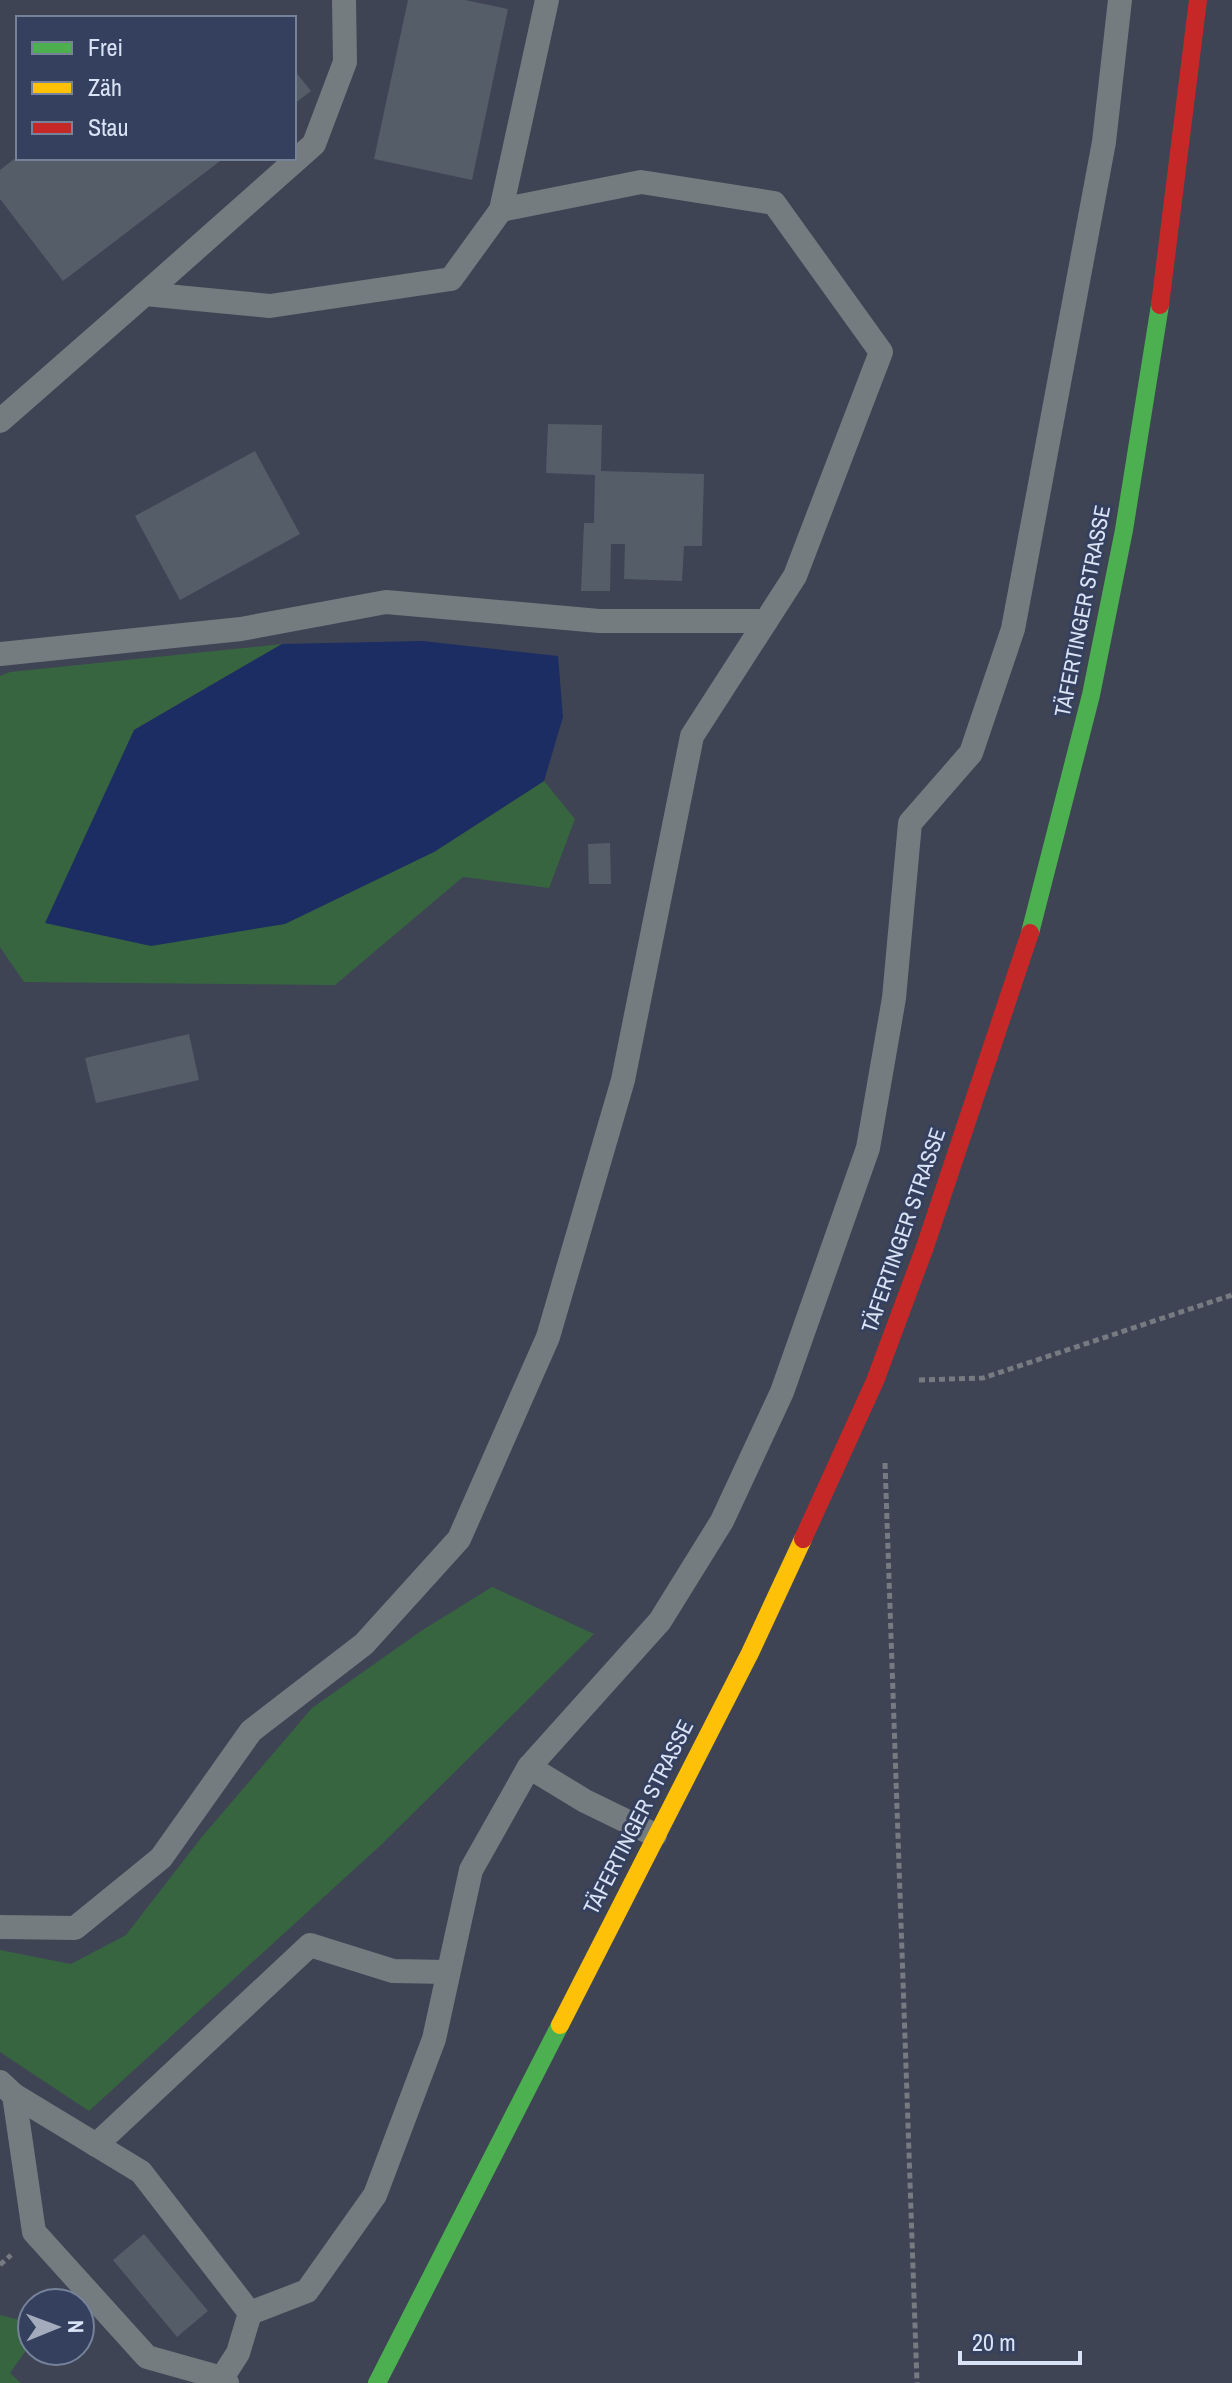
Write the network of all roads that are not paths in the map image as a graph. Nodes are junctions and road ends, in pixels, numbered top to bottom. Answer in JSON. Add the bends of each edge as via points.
{"nodes":[{"id":1,"x":344,"y":0,"type":"edge"},
{"id":2,"x":547,"y":0,"type":"edge"},
{"id":3,"x":1120,"y":0,"type":"edge"},
{"id":4,"x":1198,"y":0,"type":"edge"},
{"id":5,"x":296,"y":160,"type":"edge"},
{"id":6,"x":296,"y":160,"type":"edge"},
{"id":7,"x":501,"y":210,"type":"junction"},
{"id":8,"x":145,"y":294,"type":"junction"},
{"id":9,"x":0,"y":421,"type":"edge"},
{"id":10,"x":766,"y":621,"type":"junction"},
{"id":11,"x":0,"y":654,"type":"edge"},
{"id":12,"x":529,"y":1767,"type":"junction"},
{"id":13,"x":655,"y":1835,"type":"junction"},
{"id":14,"x":0,"y":1927,"type":"edge"},
{"id":15,"x":448,"y":1972,"type":"junction"},
{"id":16,"x":7,"y":2089,"type":"edge"},
{"id":17,"x":96,"y":2145,"type":"junction"},
{"id":18,"x":250,"y":2313,"type":"junction"},
{"id":19,"x":225,"y":2380,"type":"edge"},
{"id":20,"x":377,"y":2383,"type":"edge"}],
"edges":[{"from":1,"to":5,"type":"lane","via":[[345,62],[314,144]]},
{"from":2,"to":7,"type":"lane"},
{"from":3,"to":12,"type":"lane","via":[[1104,142],[1013,629],[971,753],[910,823],[894,998],[868,1148],[782,1392],[722,1521],[660,1621]]},
{"from":4,"to":13,"type":"street","name":"TÄFERTINGER STRASSE","via":[[1160,305],[1124,530],[1091,695],[1038,909],[875,1381],[750,1653]]},
{"from":6,"to":8,"type":"lane"},
{"from":7,"to":8,"type":"lane","via":[[451,279],[270,306]]},
{"from":7,"to":10,"type":"lane","via":[[641,182],[774,203],[881,352],[795,576]]},
{"from":8,"to":9,"type":"lane"},
{"from":10,"to":11,"type":"lane","via":[[599,621],[386,602],[241,629]]},
{"from":10,"to":14,"type":"lane","via":[[692,736],[619,1095],[548,1337],[459,1539],[364,1644],[251,1731],[161,1858],[75,1928]]},
{"from":12,"to":13,"type":"lane"},
{"from":12,"to":15,"type":"lane","via":[[471,1870]]},
{"from":13,"to":20,"type":"street","name":"TÄFERTINGER STRASSE"},
{"from":15,"to":17,"type":"lane","via":[[393,1971],[310,1945]]},
{"from":15,"to":18,"type":"lane","via":[[434,2039],[375,2195],[307,2291]]},
{"from":16,"to":17,"type":"lane"},
{"from":16,"to":19,"type":"lane","via":[[34,2232],[147,2357]]},
{"from":17,"to":18,"type":"lane","via":[[141,2172]]},
{"from":18,"to":19,"type":"lane"}]}
